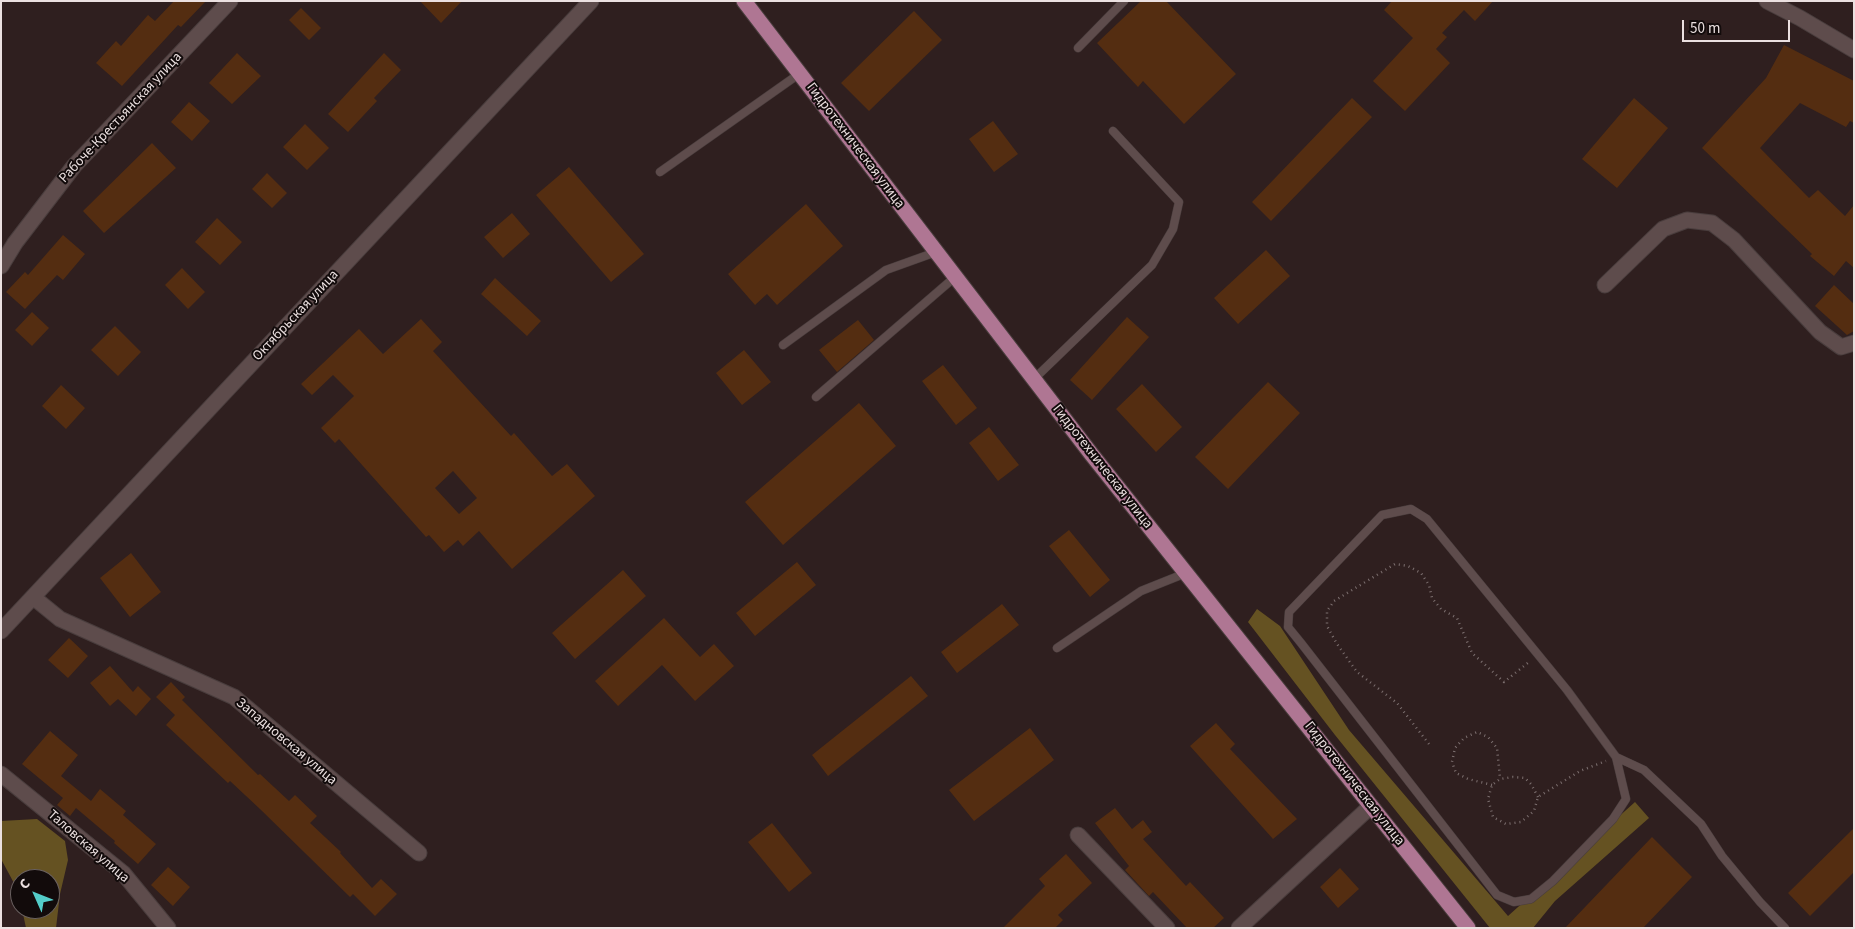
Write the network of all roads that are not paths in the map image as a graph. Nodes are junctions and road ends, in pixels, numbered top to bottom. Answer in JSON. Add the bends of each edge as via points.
{"nodes":[{"id":1,"x":230,"y":1,"type":"edge"},
{"id":2,"x":592,"y":1,"type":"edge"},
{"id":3,"x":744,"y":1,"type":"edge"},
{"id":4,"x":1124,"y":1,"type":"edge"},
{"id":5,"x":1768,"y":1,"type":"edge"},
{"id":6,"x":1078,"y":48,"type":"dead end"},
{"id":7,"x":1854,"y":50,"type":"edge"},
{"id":8,"x":799,"y":74,"type":"junction"},
{"id":9,"x":1113,"y":132,"type":"dead end"},
{"id":10,"x":660,"y":172,"type":"dead end"},
{"id":11,"x":936,"y":252,"type":"junction"},
{"id":12,"x":1,"y":266,"type":"edge"},
{"id":13,"x":955,"y":277,"type":"junction"},
{"id":14,"x":1605,"y":285,"type":"dead end"},
{"id":15,"x":1854,"y":343,"type":"edge"},
{"id":16,"x":783,"y":345,"type":"dead end"},
{"id":17,"x":1034,"y":379,"type":"junction"},
{"id":18,"x":816,"y":398,"type":"dead end"},
{"id":19,"x":1186,"y":573,"type":"junction"},
{"id":20,"x":33,"y":597,"type":"junction"},
{"id":21,"x":1,"y":631,"type":"edge"},
{"id":22,"x":1058,"y":648,"type":"dead end"},
{"id":23,"x":1616,"y":757,"type":"junction"},
{"id":24,"x":1,"y":774,"type":"edge"},
{"id":25,"x":1371,"y":806,"type":"junction"},
{"id":26,"x":1078,"y":835,"type":"dead end"},
{"id":27,"x":419,"y":853,"type":"dead end"},
{"id":28,"x":168,"y":928,"type":"edge"},
{"id":29,"x":1167,"y":928,"type":"edge"},
{"id":30,"x":1239,"y":928,"type":"edge"},
{"id":31,"x":1468,"y":928,"type":"edge"},
{"id":32,"x":1785,"y":928,"type":"edge"}],
"edges":[{"from":1,"to":12,"type":"street","name":"Рабоче-Крестьянская улица","via":[[74,166]]},
{"from":2,"to":20,"type":"street","name":"Октябрьская улица"},
{"from":3,"to":8,"type":"main road","name":"Гидротехническая улица"},
{"from":4,"to":6,"type":"lane"},
{"from":5,"to":7,"type":"street"},
{"from":8,"to":10,"type":"lane"},
{"from":8,"to":11,"type":"main road","name":"Гидротехническая улица"},
{"from":9,"to":17,"type":"lane","via":[[1179,202],[1173,229],[1152,265]]},
{"from":11,"to":13,"type":"main road","name":"Гидротехническая улица"},
{"from":11,"to":16,"type":"lane","via":[[886,270]]},
{"from":13,"to":17,"type":"main road","name":"Гидротехническая улица"},
{"from":13,"to":18,"type":"lane"},
{"from":14,"to":15,"type":"street","via":[[1663,230],[1687,220],[1712,223],[1734,240],[1820,332],[1841,347]]},
{"from":17,"to":19,"type":"main road","name":"Гидротехническая улица"},
{"from":19,"to":22,"type":"lane","via":[[1141,591]]},
{"from":19,"to":25,"type":"main road","name":"Гидротехническая улица"},
{"from":20,"to":21,"type":"street","name":"Октябрьская улица"},
{"from":20,"to":27,"type":"street","name":"Западновская улица","via":[[60,619],[234,698]]},
{"from":23,"to":23,"type":"lane","via":[[1427,519],[1411,509],[1382,515],[1289,612],[1288,627],[1497,895],[1514,902],[1531,899],[1613,818],[1626,799]]},
{"from":23,"to":32,"type":"lane","via":[[1644,770],[1701,824],[1722,856]]},
{"from":24,"to":28,"type":"street","name":"Таловская улица","via":[[123,873]]},
{"from":25,"to":30,"type":"street"},
{"from":25,"to":31,"type":"main road","name":"Гидротехническая улица"},
{"from":26,"to":29,"type":"street"}]}
